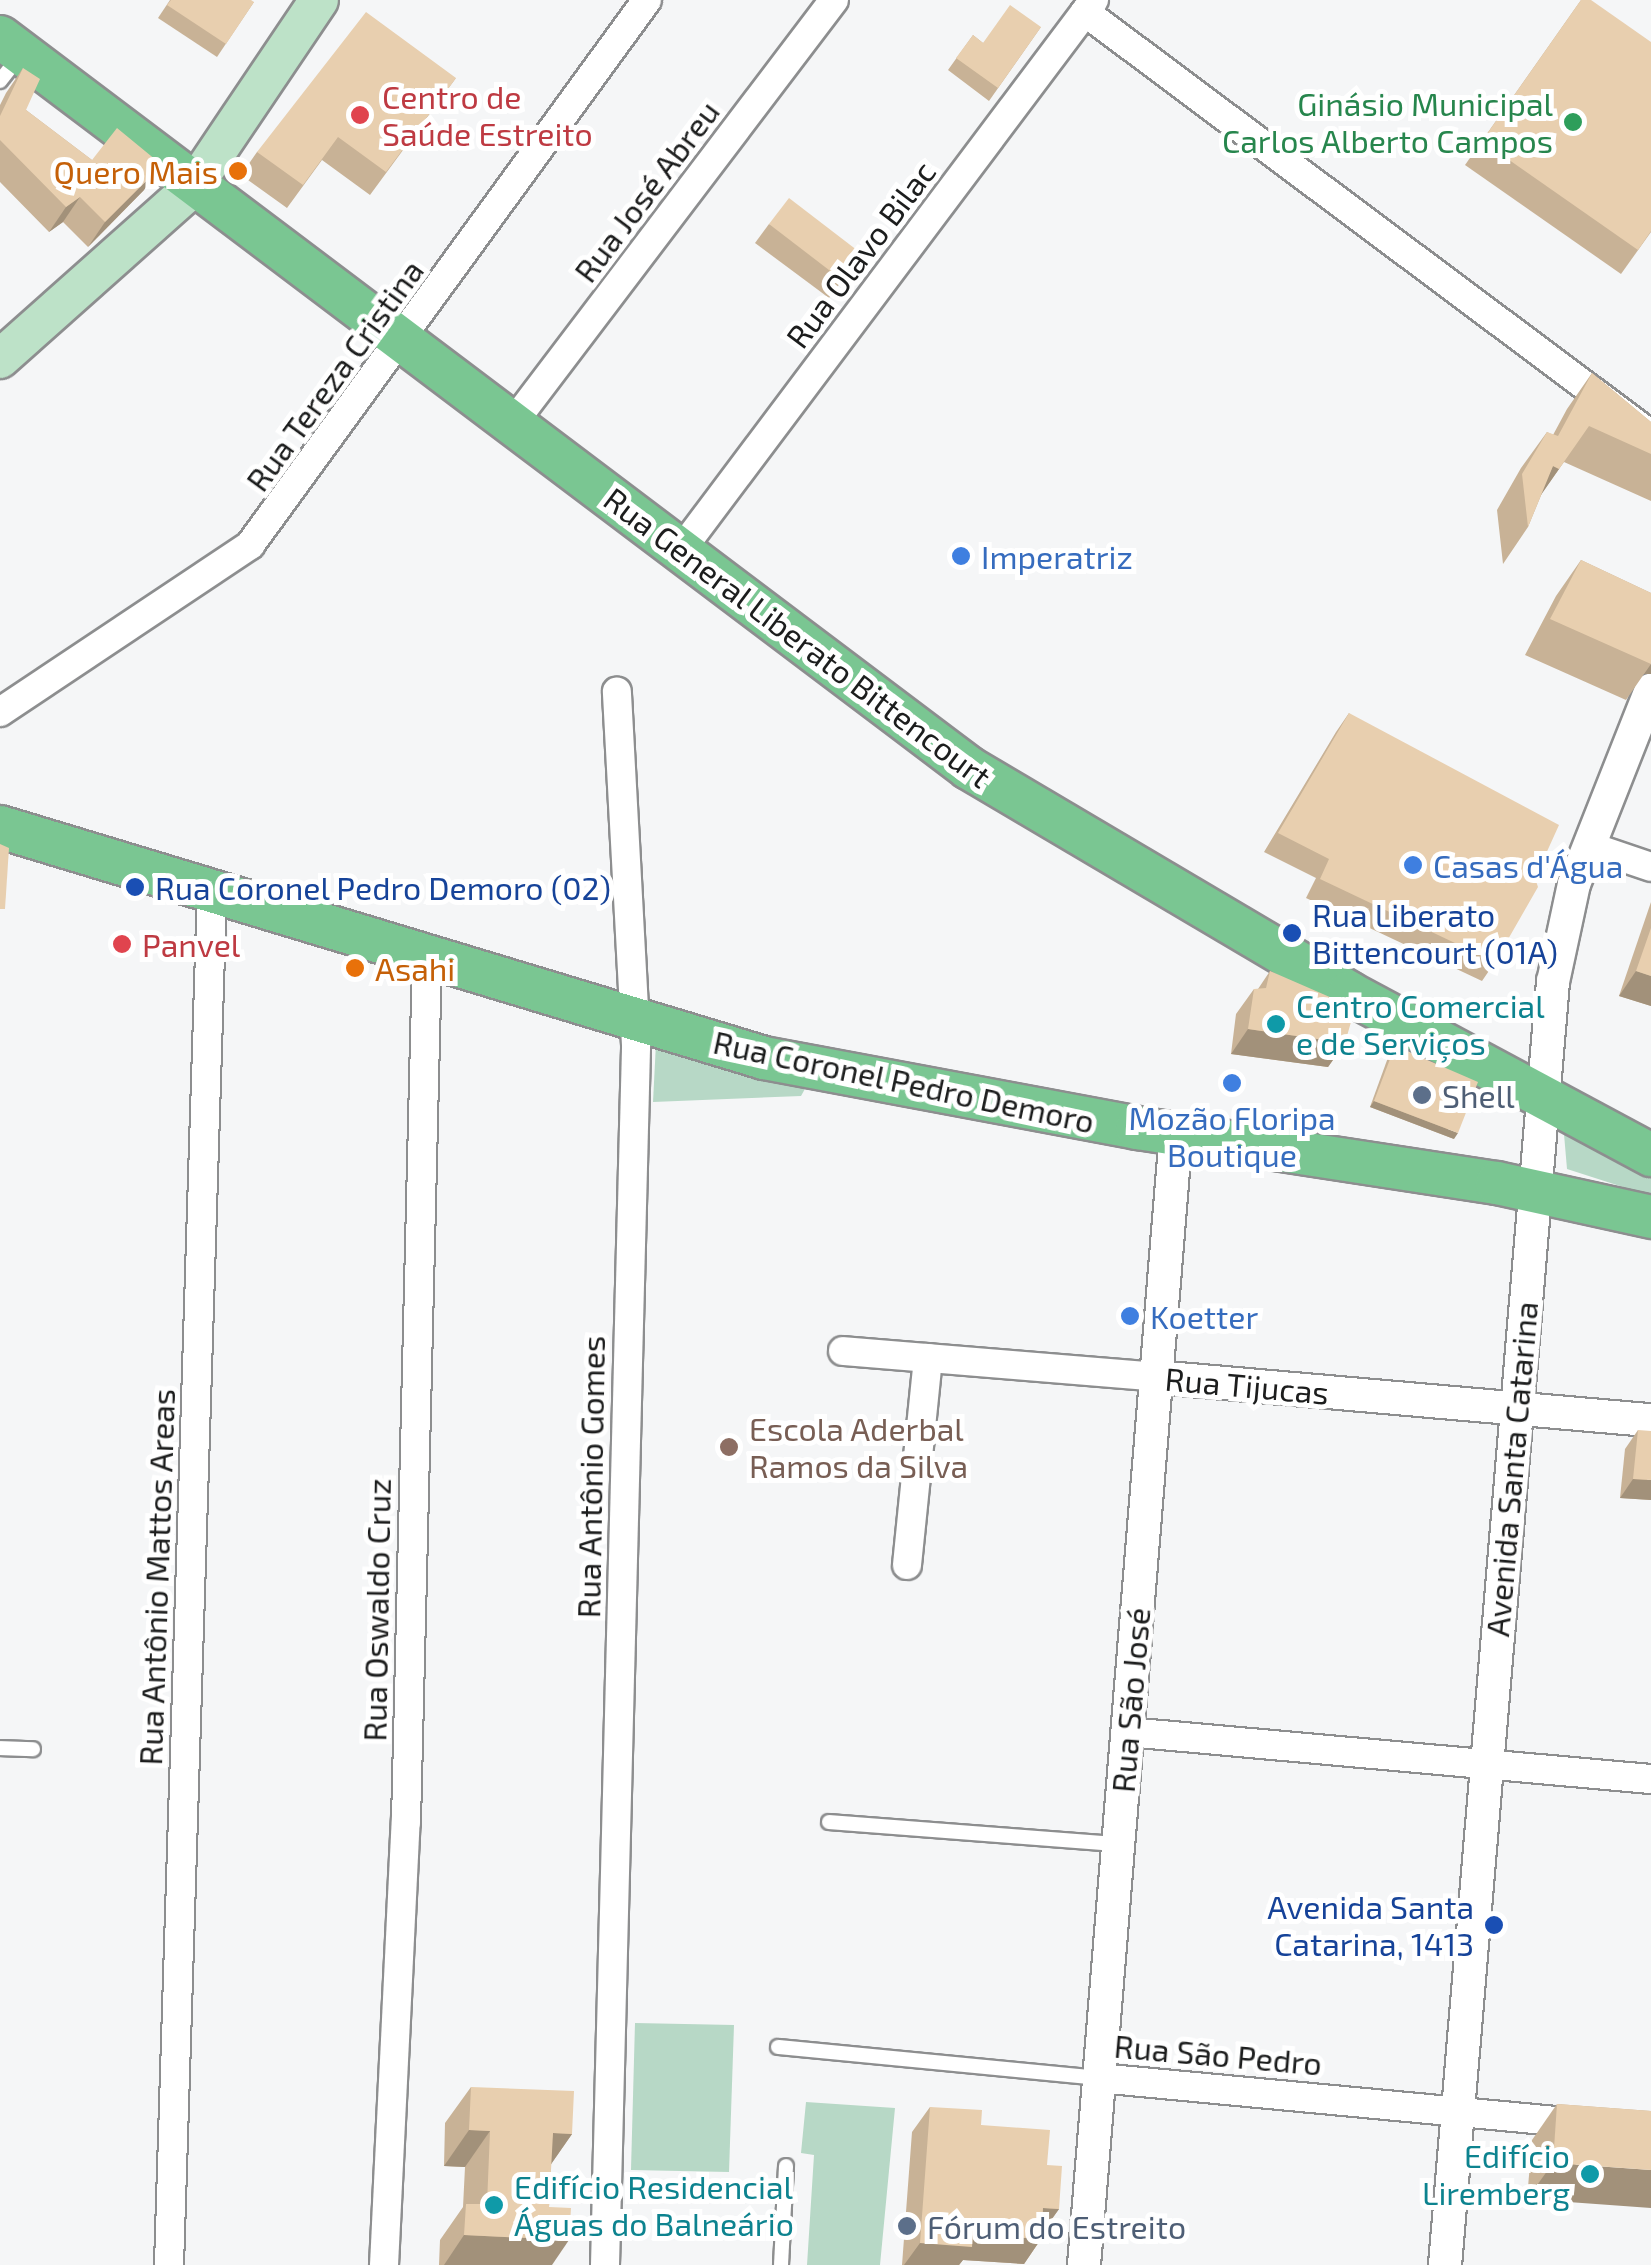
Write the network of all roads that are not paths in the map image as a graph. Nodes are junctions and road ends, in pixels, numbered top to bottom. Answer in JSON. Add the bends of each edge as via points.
{"nodes":[{"id":1,"x":319,"y":0,"type":"edge"},
{"id":2,"x":834,"y":0,"type":"edge"},
{"id":3,"x":645,"y":1,"type":"edge"},
{"id":4,"x":1090,"y":6,"type":"edge"},
{"id":5,"x":7,"y":57,"type":"edge"},
{"id":6,"x":192,"y":187,"type":"junction"},
{"id":7,"x":402,"y":340,"type":"junction"},
{"id":8,"x":0,"y":359,"type":"edge"},
{"id":9,"x":513,"y":423,"type":"junction"},
{"id":10,"x":1651,"y":435,"type":"edge"},
{"id":11,"x":681,"y":550,"type":"junction"},
{"id":12,"x":1651,"y":690,"type":"edge"},
{"id":13,"x":618,"y":692,"type":"dead end"},
{"id":14,"x":0,"y":712,"type":"edge"},
{"id":15,"x":0,"y":828,"type":"edge"},
{"id":16,"x":1589,"y":846,"type":"junction"},
{"id":17,"x":1651,"y":868,"type":"edge"},
{"id":18,"x":212,"y":892,"type":"junction"},
{"id":19,"x":427,"y":957,"type":"junction"},
{"id":20,"x":636,"y":1020,"type":"junction"},
{"id":21,"x":1544,"y":1096,"type":"junction"},
{"id":22,"x":1176,"y":1135,"type":"junction"},
{"id":23,"x":1651,"y":1154,"type":"edge"},
{"id":24,"x":1534,"y":1191,"type":"junction"},
{"id":25,"x":1651,"y":1217,"type":"edge"},
{"id":26,"x":843,"y":1351,"type":"dead end"},
{"id":27,"x":928,"y":1358,"type":"junction"},
{"id":28,"x":1156,"y":1378,"type":"junction"},
{"id":29,"x":1516,"y":1408,"type":"junction"},
{"id":30,"x":1651,"y":1420,"type":"edge"},
{"id":31,"x":906,"y":1565,"type":"dead end"},
{"id":32,"x":1128,"y":1732,"type":"junction"},
{"id":33,"x":0,"y":1748,"type":"edge"},
{"id":34,"x":33,"y":1749,"type":"dead end"},
{"id":35,"x":1487,"y":1764,"type":"junction"},
{"id":36,"x":1651,"y":1779,"type":"edge"},
{"id":37,"x":829,"y":1822,"type":"dead end"},
{"id":38,"x":1118,"y":1844,"type":"junction"},
{"id":39,"x":778,"y":2047,"type":"dead end"},
{"id":40,"x":1099,"y":2078,"type":"junction"},
{"id":41,"x":1458,"y":2112,"type":"junction"},
{"id":42,"x":1651,"y":2130,"type":"edge"},
{"id":43,"x":786,"y":2166,"type":"dead end"},
{"id":44,"x":169,"y":2265,"type":"edge"},
{"id":45,"x":384,"y":2265,"type":"edge"},
{"id":46,"x":606,"y":2265,"type":"edge"},
{"id":47,"x":781,"y":2265,"type":"edge"},
{"id":48,"x":1084,"y":2265,"type":"edge"},
{"id":49,"x":1445,"y":2265,"type":"edge"}],
"edges":[{"from":1,"to":6,"type":"main road"},
{"from":2,"to":9,"type":"street","name":"Rua José Abreu"},
{"from":3,"to":7,"type":"street","name":"Rua Tereza Cristina"},
{"from":4,"to":10,"type":"street"},
{"from":4,"to":11,"type":"street","name":"Rua Olavo Bilac"},
{"from":5,"to":6,"type":"main road","name":"Rua General Liberato Bittencourt"},
{"from":6,"to":7,"type":"main road","name":"Rua General Liberato Bittencourt"},
{"from":6,"to":8,"type":"main road"},
{"from":7,"to":9,"type":"main road","name":"Rua General Liberato Bittencourt"},
{"from":7,"to":14,"type":"street","name":"Rua Tereza Cristina","via":[[250,545]]},
{"from":9,"to":11,"type":"main road","name":"Rua General Liberato Bittencourt"},
{"from":11,"to":21,"type":"main road","name":"Rua General Liberato Bittencourt","via":[[1001,789],[1349,993]]},
{"from":12,"to":16,"type":"street","name":"Avenida Santa Catarina"},
{"from":13,"to":20,"type":"street","name":"Rua Antônio Gomes"},
{"from":15,"to":18,"type":"main road","name":"Rua Coronel Pedro Demoro"},
{"from":16,"to":17,"type":"street"},
{"from":16,"to":21,"type":"street","name":"Avenida Santa Catarina","via":[[1558,946]]},
{"from":18,"to":19,"type":"main road","name":"Rua Coronel Pedro Demoro"},
{"from":18,"to":44,"type":"street","name":"Rua Antônio Mattos Areas"},
{"from":19,"to":20,"type":"main road","name":"Rua Coronel Pedro Demoro"},
{"from":19,"to":45,"type":"street","name":"Rua Oswaldo Cruz","via":[[406,1822]]},
{"from":20,"to":22,"type":"main road","name":"Rua Coronel Pedro Demoro","via":[[820,1071]]},
{"from":20,"to":46,"type":"street","name":"Rua Antônio Gomes"},
{"from":21,"to":23,"type":"main road","name":"Rua General Liberato Bittencourt"},
{"from":21,"to":24,"type":"street","name":"Avenida Santa Catarina"},
{"from":22,"to":24,"type":"main road","name":"Rua Coronel Pedro Demoro"},
{"from":22,"to":28,"type":"street","name":"Rua São José"},
{"from":24,"to":25,"type":"main road","name":"Rua Coronel Pedro Demoro"},
{"from":24,"to":29,"type":"street","name":"Avenida Santa Catarina"},
{"from":26,"to":27,"type":"street","name":"Rua Tijucas"},
{"from":27,"to":28,"type":"street","name":"Rua Tijucas"},
{"from":27,"to":31,"type":"street"},
{"from":28,"to":29,"type":"street","name":"Rua Tijucas"},
{"from":28,"to":32,"type":"street","name":"Rua São José"},
{"from":29,"to":30,"type":"street","name":"Rua Tijucas"},
{"from":29,"to":35,"type":"street","name":"Avenida Santa Catarina"},
{"from":32,"to":35,"type":"street"},
{"from":32,"to":38,"type":"street","name":"Rua São José"},
{"from":33,"to":34,"type":"lane"},
{"from":35,"to":36,"type":"street"},
{"from":35,"to":41,"type":"street","name":"Avenida Santa Catarina"},
{"from":37,"to":38,"type":"lane"},
{"from":38,"to":40,"type":"street","name":"Rua São José"},
{"from":39,"to":40,"type":"lane","name":"Rua São Pedro"},
{"from":40,"to":41,"type":"street","name":"Rua São Pedro"},
{"from":40,"to":48,"type":"street","name":"Rua São José"},
{"from":41,"to":42,"type":"street","name":"Rua São Pedro"},
{"from":41,"to":49,"type":"street","name":"Avenida Santa Catarina"},
{"from":43,"to":47,"type":"lane"}]}
